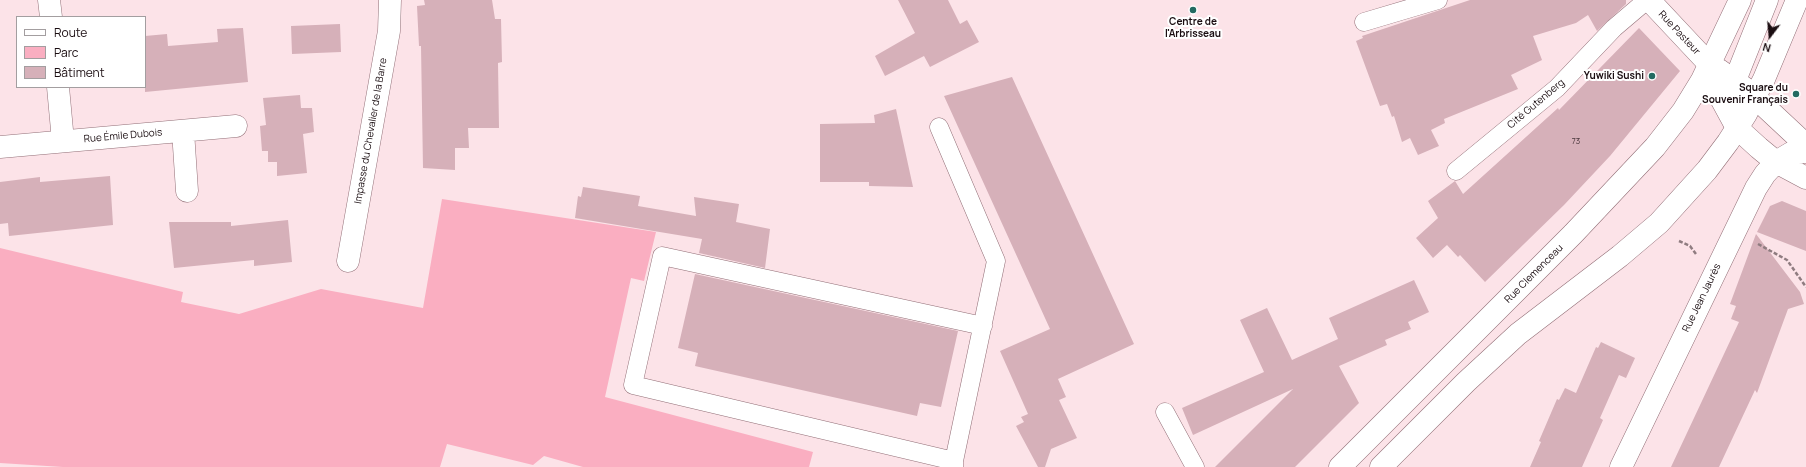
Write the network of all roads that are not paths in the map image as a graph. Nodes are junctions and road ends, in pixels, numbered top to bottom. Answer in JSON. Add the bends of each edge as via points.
{"nodes":[{"id":1,"x":49,"y":0,"type":"edge"},
{"id":2,"x":390,"y":0,"type":"edge"},
{"id":3,"x":1438,"y":0,"type":"edge"},
{"id":4,"x":1648,"y":0,"type":"edge"},
{"id":5,"x":1740,"y":0,"type":"edge"},
{"id":6,"x":1767,"y":0,"type":"edge"},
{"id":7,"x":1797,"y":0,"type":"edge"},
{"id":8,"x":51,"y":16,"type":"edge"},
{"id":9,"x":1364,"y":22,"type":"dead end"},
{"id":10,"x":1710,"y":65,"type":"junction"},
{"id":11,"x":1734,"y":80,"type":"junction"},
{"id":12,"x":58,"y":88,"type":"edge"},
{"id":13,"x":1755,"y":97,"type":"junction"},
{"id":14,"x":236,"y":126,"type":"dead end"},
{"id":15,"x":939,"y":127,"type":"dead end"},
{"id":16,"x":1737,"y":128,"type":"junction"},
{"id":17,"x":183,"y":131,"type":"junction"},
{"id":18,"x":63,"y":141,"type":"junction"},
{"id":19,"x":1806,"y":145,"type":"edge"},
{"id":20,"x":0,"y":147,"type":"edge"},
{"id":21,"x":1806,"y":152,"type":"edge"},
{"id":22,"x":1776,"y":162,"type":"junction"},
{"id":23,"x":1456,"y":171,"type":"dead end"},
{"id":24,"x":1806,"y":178,"type":"edge"},
{"id":25,"x":187,"y":191,"type":"dead end"},
{"id":26,"x":348,"y":261,"type":"dead end"},
{"id":27,"x":983,"y":326,"type":"junction"},
{"id":28,"x":1165,"y":412,"type":"dead end"},
{"id":29,"x":954,"y":464,"type":"edge"},
{"id":30,"x":1196,"y":467,"type":"edge"},
{"id":31,"x":1340,"y":467,"type":"edge"},
{"id":32,"x":1381,"y":467,"type":"edge"},
{"id":33,"x":1621,"y":467,"type":"edge"}],
"edges":[{"from":1,"to":8,"type":"street"},
{"from":2,"to":26,"type":"street","name":"Impasse du Chevalier de la Barre","via":[[389,31]]},
{"from":3,"to":9,"type":"lane"},
{"from":4,"to":10,"type":"street","name":"Rue Pasteur"},
{"from":4,"to":23,"type":"lane","name":"Cité Gutenberg","via":[[1614,28],[1557,88]]},
{"from":5,"to":10,"type":"street","name":"Rue Clemenceau"},
{"from":6,"to":11,"type":"street"},
{"from":7,"to":13,"type":"street"},
{"from":10,"to":11,"type":"street"},
{"from":10,"to":16,"type":"street","via":[[1718,93]]},
{"from":10,"to":31,"type":"street","name":"Rue Clemenceau","via":[[1683,111],[1650,152],[1573,234]]},
{"from":11,"to":13,"type":"street"},
{"from":11,"to":16,"type":"street","via":[[1730,96]]},
{"from":12,"to":18,"type":"street"},
{"from":13,"to":16,"type":"street"},
{"from":13,"to":19,"type":"street"},
{"from":14,"to":17,"type":"street","name":"Rue Émile Dubois"},
{"from":15,"to":27,"type":"lane","via":[[996,261]]},
{"from":16,"to":22,"type":"street"},
{"from":16,"to":32,"type":"street","via":[[1707,170],[1659,223],[1518,334]]},
{"from":17,"to":18,"type":"street","name":"Rue Émile Dubois"},
{"from":17,"to":25,"type":"street"},
{"from":18,"to":20,"type":"street","name":"Rue Émile Dubois"},
{"from":21,"to":22,"type":"street","name":"Rue Jean Jaurès","via":[[1791,153]]},
{"from":22,"to":24,"type":"street"},
{"from":22,"to":33,"type":"street","name":"Rue Jean Jaurès","via":[[1760,180]]},
{"from":27,"to":29,"type":"lane"},
{"from":27,"to":29,"type":"lane","via":[[662,256],[633,385]]},
{"from":28,"to":30,"type":"lane"}]}
